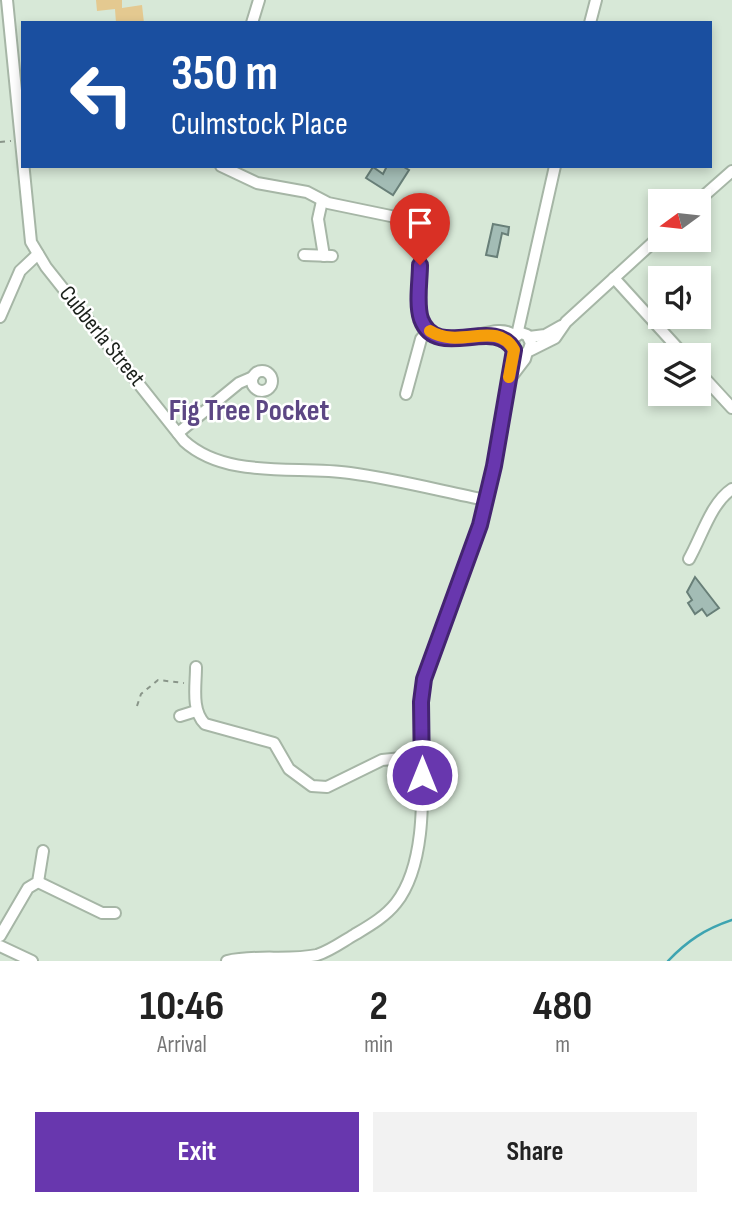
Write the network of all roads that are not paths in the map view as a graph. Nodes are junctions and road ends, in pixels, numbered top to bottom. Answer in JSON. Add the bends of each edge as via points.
{"nodes":[{"id":1,"x":7,"y":0,"type":"edge"},
{"id":2,"x":259,"y":0,"type":"edge"},
{"id":3,"x":596,"y":0,"type":"edge"},
{"id":4,"x":253,"y":21,"type":"edge"},
{"id":5,"x":591,"y":21,"type":"edge"},
{"id":6,"x":21,"y":158,"type":"edge"},
{"id":7,"x":22,"y":168,"type":"edge"},
{"id":8,"x":225,"y":168,"type":"edge"},
{"id":9,"x":555,"y":168,"type":"edge"},
{"id":10,"x":732,"y":171,"type":"edge"},
{"id":11,"x":711,"y":190,"type":"edge"},
{"id":12,"x":323,"y":201,"type":"junction"},
{"id":13,"x":648,"y":247,"type":"edge"},
{"id":14,"x":38,"y":254,"type":"junction"},
{"id":15,"x":304,"y":255,"type":"dead end"},
{"id":16,"x":614,"y":278,"type":"junction"},
{"id":17,"x":0,"y":317,"type":"edge"},
{"id":18,"x":566,"y":323,"type":"junction"},
{"id":19,"x":429,"y":330,"type":"junction"},
{"id":20,"x":519,"y":339,"type":"junction"},
{"id":21,"x":673,"y":343,"type":"edge"},
{"id":22,"x":528,"y":350,"type":"junction"},
{"id":23,"x":509,"y":380,"type":"junction"},
{"id":24,"x":253,"y":382,"type":"dead end"},
{"id":25,"x":711,"y":385,"type":"edge"},
{"id":26,"x":406,"y":394,"type":"dead end"},
{"id":27,"x":732,"y":408,"type":"edge"},
{"id":28,"x":178,"y":433,"type":"junction"},
{"id":29,"x":732,"y":489,"type":"edge"},
{"id":30,"x":486,"y":500,"type":"junction"},
{"id":31,"x":689,"y":559,"type":"dead end"},
{"id":32,"x":196,"y":667,"type":"dead end"},
{"id":33,"x":196,"y":711,"type":"junction"},
{"id":34,"x":180,"y":716,"type":"dead end"},
{"id":35,"x":422,"y":756,"type":"junction"},
{"id":36,"x":43,"y":851,"type":"dead end"},
{"id":37,"x":38,"y":882,"type":"junction"},
{"id":38,"x":115,"y":913,"type":"dead end"},
{"id":39,"x":0,"y":936,"type":"edge"},
{"id":40,"x":0,"y":946,"type":"edge"},
{"id":41,"x":32,"y":961,"type":"edge"},
{"id":42,"x":227,"y":961,"type":"edge"}],
"edges":[{"from":1,"to":6,"type":"street","name":"Cubberla Street"},
{"from":2,"to":4,"type":"street"},
{"from":3,"to":5,"type":"street"},
{"from":7,"to":14,"type":"street","name":"Cubberla Street","via":[[27,225]]},
{"from":8,"to":12,"type":"street","via":[[257,183],[307,192]]},
{"from":9,"to":20,"type":"street"},
{"from":10,"to":11,"type":"street"},
{"from":12,"to":15,"type":"street","via":[[318,219],[328,256]]},
{"from":12,"to":19,"type":"street","via":[[410,220],[420,239],[420,316]]},
{"from":13,"to":16,"type":"street"},
{"from":14,"to":17,"type":"street","via":[[20,271]]},
{"from":14,"to":28,"type":"street","name":"Cubberla Street"},
{"from":16,"to":18,"type":"street"},
{"from":16,"to":21,"type":"street"},
{"from":18,"to":20,"type":"street","via":[[545,335]]},
{"from":18,"to":22,"type":"street","via":[[555,338]]},
{"from":19,"to":20,"type":"street","via":[[463,340],[501,330]]},
{"from":19,"to":26,"type":"street","via":[[421,340]]},
{"from":20,"to":22,"type":"street"},
{"from":20,"to":23,"type":"street"},
{"from":22,"to":23,"type":"street"},
{"from":23,"to":30,"type":"street"},
{"from":24,"to":28,"type":"street","via":[[236,387]]},
{"from":25,"to":27,"type":"street"},
{"from":28,"to":30,"type":"street","name":"Cubberla Street","via":[[193,449],[222,462],[347,472]]},
{"from":29,"to":31,"type":"street","via":[[716,502]]},
{"from":30,"to":35,"type":"street","via":[[424,679]]},
{"from":32,"to":33,"type":"street"},
{"from":33,"to":34,"type":"street"},
{"from":33,"to":35,"type":"street","via":[[205,724],[274,743],[289,769],[312,786],[327,787],[382,760]]},
{"from":35,"to":42,"type":"street","via":[[419,839],[407,883],[393,907],[316,956],[290,961]]},
{"from":36,"to":37,"type":"street"},
{"from":37,"to":38,"type":"street","via":[[102,913]]},
{"from":37,"to":39,"type":"street","via":[[28,888]]},
{"from":40,"to":41,"type":"street"}]}
